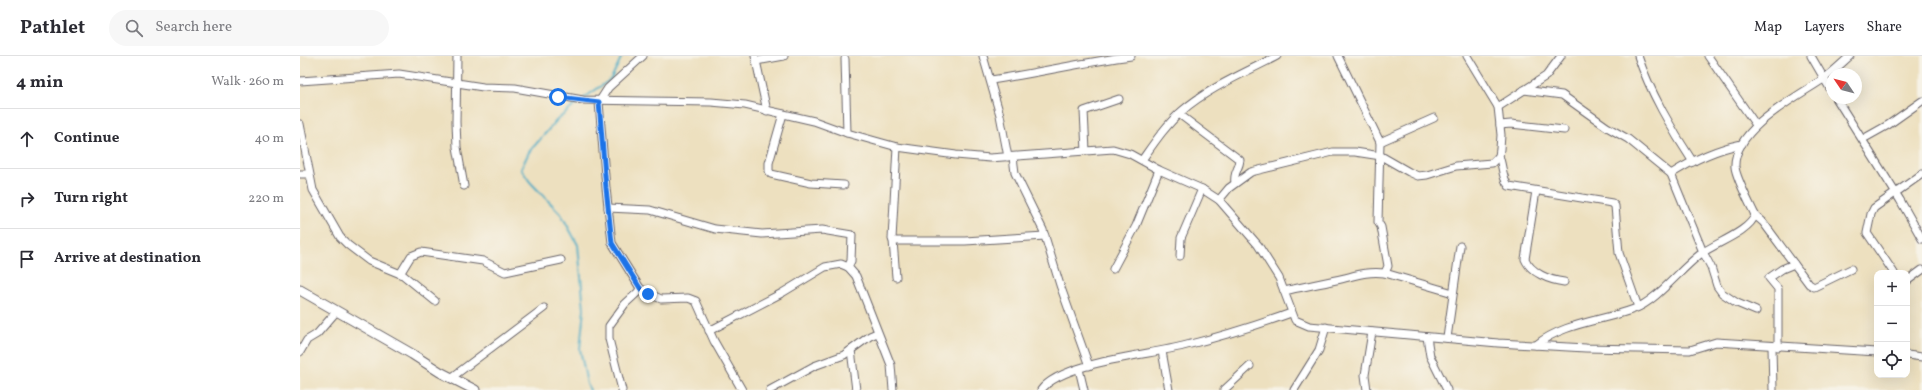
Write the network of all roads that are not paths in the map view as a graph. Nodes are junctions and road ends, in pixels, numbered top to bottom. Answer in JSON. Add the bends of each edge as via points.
{"nodes":[{"id":1,"x":457,"y":56,"type":"edge"},
{"id":2,"x":643,"y":56,"type":"edge"},
{"id":3,"x":784,"y":56,"type":"edge"},
{"id":4,"x":984,"y":56,"type":"edge"},
{"id":5,"x":1131,"y":56,"type":"edge"},
{"id":6,"x":1278,"y":56,"type":"edge"},
{"id":7,"x":1338,"y":56,"type":"edge"},
{"id":8,"x":1467,"y":56,"type":"edge"},
{"id":9,"x":1561,"y":56,"type":"edge"},
{"id":10,"x":1638,"y":56,"type":"edge"},
{"id":11,"x":1708,"y":56,"type":"edge"},
{"id":12,"x":1812,"y":56,"type":"edge"},
{"id":13,"x":1850,"y":56,"type":"edge"},
{"id":14,"x":755,"y":58,"type":"edge"},
{"id":15,"x":845,"y":59,"type":"dead end"},
{"id":16,"x":1824,"y":79,"type":"junction"},
{"id":17,"x":991,"y":80,"type":"junction"},
{"id":18,"x":300,"y":81,"type":"edge"},
{"id":19,"x":1826,"y":82,"type":"edge"},
{"id":20,"x":456,"y":83,"type":"junction"},
{"id":21,"x":1524,"y":90,"type":"junction"},
{"id":22,"x":1119,"y":99,"type":"dead end"},
{"id":23,"x":1922,"y":100,"type":"edge"},
{"id":24,"x":599,"y":102,"type":"junction"},
{"id":25,"x":1840,"y":104,"type":"edge"},
{"id":26,"x":1498,"y":107,"type":"junction"},
{"id":27,"x":767,"y":111,"type":"junction"},
{"id":28,"x":782,"y":114,"type":"junction"},
{"id":29,"x":1179,"y":114,"type":"junction"},
{"id":30,"x":1434,"y":118,"type":"dead end"},
{"id":31,"x":300,"y":124,"type":"edge"},
{"id":32,"x":1500,"y":125,"type":"junction"},
{"id":33,"x":1756,"y":125,"type":"junction"},
{"id":34,"x":1564,"y":130,"type":"dead end"},
{"id":35,"x":847,"y":133,"type":"junction"},
{"id":36,"x":1863,"y":139,"type":"junction"},
{"id":37,"x":1380,"y":142,"type":"junction"},
{"id":38,"x":302,"y":144,"type":"edge"},
{"id":39,"x":1742,"y":144,"type":"junction"},
{"id":40,"x":896,"y":147,"type":"junction"},
{"id":41,"x":1086,"y":151,"type":"junction"},
{"id":42,"x":1381,"y":156,"type":"junction"},
{"id":43,"x":1499,"y":156,"type":"junction"},
{"id":44,"x":1010,"y":157,"type":"junction"},
{"id":45,"x":1142,"y":160,"type":"junction"},
{"id":46,"x":1693,"y":162,"type":"junction"},
{"id":47,"x":1160,"y":170,"type":"junction"},
{"id":48,"x":300,"y":174,"type":"edge"},
{"id":49,"x":309,"y":174,"type":"junction"},
{"id":50,"x":1671,"y":174,"type":"junction"},
{"id":51,"x":1922,"y":174,"type":"edge"},
{"id":52,"x":1235,"y":183,"type":"junction"},
{"id":53,"x":844,"y":185,"type":"dead end"},
{"id":54,"x":464,"y":186,"type":"dead end"},
{"id":55,"x":1202,"y":189,"type":"junction"},
{"id":56,"x":1536,"y":191,"type":"junction"},
{"id":57,"x":1895,"y":192,"type":"junction"},
{"id":58,"x":1219,"y":200,"type":"junction"},
{"id":59,"x":608,"y":208,"type":"junction"},
{"id":60,"x":1755,"y":215,"type":"junction"},
{"id":61,"x":1045,"y":236,"type":"junction"},
{"id":62,"x":1922,"y":239,"type":"edge"},
{"id":63,"x":893,"y":241,"type":"junction"},
{"id":64,"x":1460,"y":246,"type":"dead end"},
{"id":65,"x":1703,"y":252,"type":"junction"},
{"id":66,"x":1180,"y":256,"type":"dead end"},
{"id":67,"x":561,"y":260,"type":"dead end"},
{"id":68,"x":847,"y":264,"type":"junction"},
{"id":69,"x":1794,"y":264,"type":"junction"},
{"id":70,"x":1112,"y":269,"type":"dead end"},
{"id":71,"x":1851,"y":270,"type":"dead end"},
{"id":72,"x":1892,"y":270,"type":"edge"},
{"id":73,"x":1922,"y":270,"type":"edge"},
{"id":74,"x":1385,"y":273,"type":"junction"},
{"id":75,"x":400,"y":274,"type":"junction"},
{"id":76,"x":896,"y":277,"type":"dead end"},
{"id":77,"x":1910,"y":279,"type":"edge"},
{"id":78,"x":1564,"y":282,"type":"dead end"},
{"id":79,"x":640,"y":288,"type":"junction"},
{"id":80,"x":300,"y":290,"type":"edge"},
{"id":81,"x":1284,"y":291,"type":"junction"},
{"id":82,"x":1453,"y":293,"type":"junction"},
{"id":83,"x":435,"y":301,"type":"dead end"},
{"id":84,"x":1638,"y":307,"type":"junction"},
{"id":85,"x":544,"y":308,"type":"dead end"},
{"id":86,"x":1756,"y":310,"type":"dead end"},
{"id":87,"x":336,"y":312,"type":"junction"},
{"id":88,"x":1291,"y":313,"type":"junction"},
{"id":89,"x":1326,"y":327,"type":"junction"},
{"id":90,"x":709,"y":331,"type":"junction"},
{"id":91,"x":1372,"y":332,"type":"junction"},
{"id":92,"x":877,"y":333,"type":"junction"},
{"id":93,"x":1427,"y":337,"type":"junction"},
{"id":94,"x":1447,"y":338,"type":"junction"},
{"id":95,"x":1536,"y":345,"type":"junction"},
{"id":96,"x":1775,"y":347,"type":"junction"},
{"id":97,"x":851,"y":350,"type":"junction"},
{"id":98,"x":1162,"y":351,"type":"junction"},
{"id":99,"x":300,"y":352,"type":"edge"},
{"id":100,"x":1874,"y":352,"type":"edge"},
{"id":101,"x":1910,"y":356,"type":"edge"},
{"id":102,"x":1922,"y":357,"type":"edge"},
{"id":103,"x":1089,"y":366,"type":"junction"},
{"id":104,"x":1250,"y":366,"type":"dead end"},
{"id":105,"x":1079,"y":369,"type":"junction"},
{"id":106,"x":452,"y":378,"type":"junction"},
{"id":107,"x":782,"y":387,"type":"edge"},
{"id":108,"x":475,"y":390,"type":"edge"},
{"id":109,"x":622,"y":390,"type":"edge"},
{"id":110,"x":742,"y":390,"type":"edge"},
{"id":111,"x":770,"y":390,"type":"edge"},
{"id":112,"x":856,"y":390,"type":"edge"},
{"id":113,"x":893,"y":390,"type":"edge"},
{"id":114,"x":1042,"y":390,"type":"edge"},
{"id":115,"x":1084,"y":390,"type":"edge"},
{"id":116,"x":1169,"y":390,"type":"edge"},
{"id":117,"x":1224,"y":390,"type":"edge"},
{"id":118,"x":1294,"y":390,"type":"edge"},
{"id":119,"x":1367,"y":390,"type":"edge"},
{"id":120,"x":1447,"y":390,"type":"edge"},
{"id":121,"x":1772,"y":390,"type":"edge"}],
"edges":[{"from":1,"to":20,"type":"street"},
{"from":2,"to":24,"type":"street","via":[[614,83]]},
{"from":3,"to":14,"type":"street"},
{"from":4,"to":17,"type":"street"},
{"from":5,"to":17,"type":"street"},
{"from":6,"to":29,"type":"street","via":[[1213,90]]},
{"from":7,"to":37,"type":"street"},
{"from":8,"to":26,"type":"street"},
{"from":9,"to":21,"type":"street","via":[[1546,76]]},
{"from":10,"to":46,"type":"street","via":[[1648,81]]},
{"from":11,"to":33,"type":"street"},
{"from":12,"to":16,"type":"street"},
{"from":13,"to":16,"type":"street"},
{"from":14,"to":27,"type":"street"},
{"from":15,"to":35,"type":"street"},
{"from":16,"to":19,"type":"street"},
{"from":16,"to":33,"type":"street"},
{"from":17,"to":44,"type":"street"},
{"from":18,"to":20,"type":"street","via":[[399,74]]},
{"from":20,"to":24,"type":"street","via":[[515,88]]},
{"from":20,"to":54,"type":"street","via":[[457,147]]},
{"from":21,"to":26,"type":"street"},
{"from":21,"to":50,"type":"street","via":[[1562,95],[1607,127],[1628,138]]},
{"from":22,"to":41,"type":"street","via":[[1084,111]]},
{"from":23,"to":36,"type":"street","via":[[1888,126]]},
{"from":24,"to":27,"type":"street","via":[[726,103]]},
{"from":24,"to":59,"type":"street"},
{"from":25,"to":36,"type":"street"},
{"from":26,"to":32,"type":"street"},
{"from":27,"to":28,"type":"street"},
{"from":28,"to":35,"type":"street","via":[[814,121]]},
{"from":28,"to":53,"type":"street","via":[[769,163],[771,174],[811,183]]},
{"from":29,"to":45,"type":"street"},
{"from":29,"to":52,"type":"street","via":[[1240,160],[1234,175]]},
{"from":30,"to":37,"type":"street"},
{"from":31,"to":38,"type":"street"},
{"from":32,"to":34,"type":"street"},
{"from":32,"to":43,"type":"street"},
{"from":33,"to":39,"type":"street"},
{"from":35,"to":40,"type":"street"},
{"from":36,"to":57,"type":"street"},
{"from":37,"to":42,"type":"street"},
{"from":38,"to":49,"type":"street"},
{"from":39,"to":46,"type":"street"},
{"from":39,"to":60,"type":"street","via":[[1735,168]]},
{"from":40,"to":44,"type":"street","via":[[990,158]]},
{"from":40,"to":63,"type":"street"},
{"from":41,"to":44,"type":"street"},
{"from":41,"to":45,"type":"street","via":[[1113,149]]},
{"from":42,"to":43,"type":"street","via":[[1418,176],[1456,166],[1492,163]]},
{"from":42,"to":52,"type":"street","via":[[1333,152],[1251,172]]},
{"from":42,"to":74,"type":"street","via":[[1378,222],[1388,266]]},
{"from":43,"to":56,"type":"street","via":[[1505,182],[1509,186]]},
{"from":44,"to":61,"type":"street"},
{"from":45,"to":47,"type":"street"},
{"from":46,"to":50,"type":"street"},
{"from":47,"to":55,"type":"street"},
{"from":47,"to":70,"type":"street","via":[[1136,226]]},
{"from":48,"to":49,"type":"street"},
{"from":49,"to":75,"type":"street","via":[[318,201],[348,245],[370,261]]},
{"from":50,"to":65,"type":"street"},
{"from":51,"to":57,"type":"street"},
{"from":52,"to":58,"type":"street"},
{"from":55,"to":58,"type":"street"},
{"from":55,"to":66,"type":"street","via":[[1181,238]]},
{"from":56,"to":78,"type":"street","via":[[1524,259],[1536,272],[1555,281]]},
{"from":56,"to":84,"type":"street","via":[[1612,203],[1615,206],[1619,253]]},
{"from":57,"to":62,"type":"street"},
{"from":57,"to":72,"type":"street","via":[[1874,208],[1867,233]]},
{"from":58,"to":81,"type":"street","via":[[1258,245],[1279,278]]},
{"from":59,"to":68,"type":"street","via":[[650,210],[715,229],[762,234],[822,230],[852,235]]},
{"from":59,"to":79,"type":"street","via":[[612,243]]},
{"from":60,"to":65,"type":"street","via":[[1749,225]]},
{"from":60,"to":69,"type":"street"},
{"from":61,"to":63,"type":"street","via":[[965,241]]},
{"from":61,"to":103,"type":"street"},
{"from":63,"to":76,"type":"street"},
{"from":64,"to":82,"type":"street"},
{"from":65,"to":84,"type":"street","via":[[1651,299]]},
{"from":65,"to":86,"type":"street","via":[[1722,292],[1737,303]]},
{"from":67,"to":75,"type":"street","via":[[505,272],[483,261],[421,252],[411,256]]},
{"from":68,"to":90,"type":"street","via":[[825,267]]},
{"from":68,"to":92,"type":"street","via":[[856,276]]},
{"from":69,"to":71,"type":"street","via":[[1814,287]]},
{"from":69,"to":96,"type":"street","via":[[1769,278],[1778,289]]},
{"from":73,"to":77,"type":"street"},
{"from":74,"to":81,"type":"street","via":[[1360,273]]},
{"from":74,"to":82,"type":"street"},
{"from":75,"to":83,"type":"street"},
{"from":79,"to":90,"type":"street","via":[[661,299],[688,298],[696,301]]},
{"from":79,"to":109,"type":"street","via":[[609,326],[609,340]]},
{"from":80,"to":87,"type":"street"},
{"from":81,"to":88,"type":"street"},
{"from":82,"to":94,"type":"street"},
{"from":84,"to":95,"type":"street","via":[[1546,336]]},
{"from":85,"to":106,"type":"street"},
{"from":87,"to":99,"type":"street","via":[[317,334],[308,340]]},
{"from":87,"to":106,"type":"street"},
{"from":88,"to":89,"type":"street","via":[[1295,320],[1309,326]]},
{"from":88,"to":98,"type":"street","via":[[1249,328]]},
{"from":89,"to":91,"type":"street"},
{"from":89,"to":118,"type":"street","via":[[1319,350]]},
{"from":90,"to":110,"type":"street"},
{"from":91,"to":93,"type":"street"},
{"from":91,"to":119,"type":"street","via":[[1365,375]]},
{"from":92,"to":97,"type":"street"},
{"from":92,"to":113,"type":"street","via":[[891,365]]},
{"from":93,"to":94,"type":"street"},
{"from":93,"to":120,"type":"street","via":[[1430,356]]},
{"from":94,"to":95,"type":"street"},
{"from":95,"to":96,"type":"street","via":[[1670,351],[1690,350],[1716,342]]},
{"from":96,"to":100,"type":"street"},
{"from":96,"to":121,"type":"street"},
{"from":97,"to":107,"type":"street","via":[[814,366]]},
{"from":97,"to":112,"type":"street"},
{"from":98,"to":103,"type":"street"},
{"from":98,"to":116,"type":"street"},
{"from":101,"to":102,"type":"street"},
{"from":103,"to":105,"type":"street"},
{"from":104,"to":117,"type":"street"},
{"from":105,"to":114,"type":"street","via":[[1046,384]]},
{"from":105,"to":115,"type":"street"},
{"from":106,"to":108,"type":"street"},
{"from":107,"to":111,"type":"street"}]}
